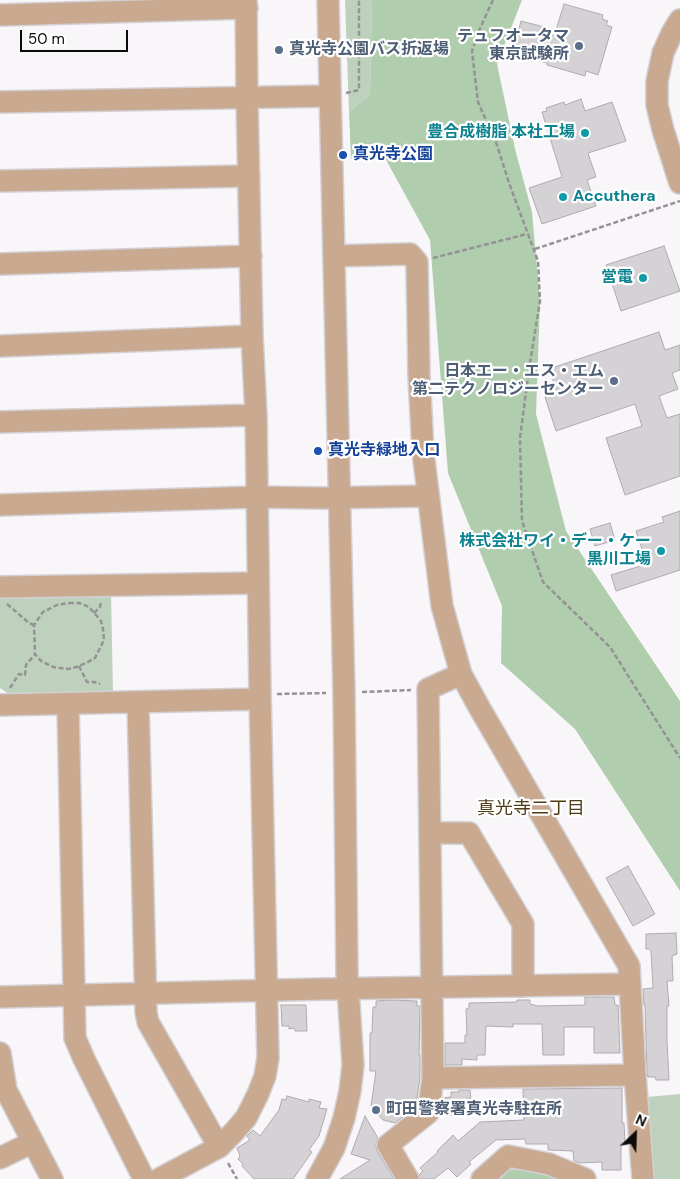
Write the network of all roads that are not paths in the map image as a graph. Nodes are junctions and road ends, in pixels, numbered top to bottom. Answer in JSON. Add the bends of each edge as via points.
{"nodes":[{"id":1,"x":328,"y":0,"type":"edge"},
{"id":2,"x":246,"y":4,"type":"edge"},
{"id":3,"x":84,"y":6,"type":"edge"},
{"id":4,"x":0,"y":15,"type":"edge"},
{"id":5,"x":680,"y":20,"type":"edge"},
{"id":6,"x":336,"y":95,"type":"junction"},
{"id":7,"x":247,"y":97,"type":"junction"},
{"id":8,"x":0,"y":102,"type":"edge"},
{"id":9,"x":249,"y":176,"type":"junction"},
{"id":10,"x":0,"y":181,"type":"edge"},
{"id":11,"x":680,"y":184,"type":"edge"},
{"id":12,"x":251,"y":256,"type":"junction"},
{"id":13,"x":334,"y":256,"type":"junction"},
{"id":14,"x":0,"y":264,"type":"edge"},
{"id":15,"x":252,"y":336,"type":"junction"},
{"id":16,"x":0,"y":346,"type":"edge"},
{"id":17,"x":256,"y":415,"type":"junction"},
{"id":18,"x":0,"y":422,"type":"edge"},
{"id":19,"x":428,"y":496,"type":"junction"},
{"id":20,"x":256,"y":497,"type":"junction"},
{"id":21,"x":340,"y":498,"type":"junction"},
{"id":22,"x":0,"y":505,"type":"edge"},
{"id":23,"x":258,"y":582,"type":"junction"},
{"id":24,"x":4,"y":595,"type":"edge"},
{"id":25,"x":462,"y":674,"type":"junction"},
{"id":26,"x":260,"y":697,"type":"junction"},
{"id":27,"x":4,"y":698,"type":"edge"},
{"id":28,"x":138,"y":702,"type":"junction"},
{"id":29,"x":68,"y":704,"type":"junction"},
{"id":30,"x":430,"y":833,"type":"junction"},
{"id":31,"x":630,"y":984,"type":"junction"},
{"id":32,"x":523,"y":986,"type":"junction"},
{"id":33,"x":432,"y":988,"type":"junction"},
{"id":34,"x":348,"y":989,"type":"junction"},
{"id":35,"x":267,"y":992,"type":"junction"},
{"id":36,"x":146,"y":994,"type":"junction"},
{"id":37,"x":74,"y":996,"type":"junction"},
{"id":38,"x":0,"y":997,"type":"edge"},
{"id":39,"x":0,"y":1054,"type":"edge"},
{"id":40,"x":635,"y":1075,"type":"junction"},
{"id":41,"x":434,"y":1078,"type":"junction"},
{"id":42,"x":33,"y":1142,"type":"junction"},
{"id":43,"x":222,"y":1152,"type":"junction"},
{"id":44,"x":0,"y":1158,"type":"edge"},
{"id":45,"x":52,"y":1179,"type":"edge"},
{"id":46,"x":144,"y":1179,"type":"edge"},
{"id":47,"x":159,"y":1179,"type":"edge"},
{"id":48,"x":317,"y":1179,"type":"edge"},
{"id":49,"x":408,"y":1179,"type":"edge"},
{"id":50,"x":482,"y":1179,"type":"edge"},
{"id":51,"x":585,"y":1179,"type":"edge"},
{"id":52,"x":643,"y":1179,"type":"edge"}],
"edges":[{"from":1,"to":6,"type":"street"},
{"from":2,"to":3,"type":"street"},
{"from":2,"to":7,"type":"street"},
{"from":3,"to":4,"type":"street"},
{"from":5,"to":11,"type":"street","via":[[663,53],[656,81],[657,105]]},
{"from":6,"to":7,"type":"street"},
{"from":6,"to":13,"type":"street"},
{"from":7,"to":8,"type":"street"},
{"from":7,"to":9,"type":"street"},
{"from":9,"to":10,"type":"street"},
{"from":9,"to":12,"type":"street"},
{"from":12,"to":14,"type":"street"},
{"from":12,"to":15,"type":"street"},
{"from":13,"to":19,"type":"street","via":[[410,254],[417,262],[419,375]]},
{"from":13,"to":21,"type":"street"},
{"from":15,"to":16,"type":"street"},
{"from":15,"to":17,"type":"street"},
{"from":17,"to":18,"type":"street"},
{"from":17,"to":20,"type":"street"},
{"from":19,"to":21,"type":"street"},
{"from":19,"to":25,"type":"street","via":[[442,606]]},
{"from":20,"to":21,"type":"street"},
{"from":20,"to":22,"type":"street"},
{"from":20,"to":23,"type":"street"},
{"from":21,"to":34,"type":"street"},
{"from":23,"to":24,"type":"street"},
{"from":23,"to":26,"type":"street"},
{"from":25,"to":30,"type":"street","via":[[428,689]]},
{"from":25,"to":31,"type":"street","via":[[629,966]]},
{"from":26,"to":28,"type":"street"},
{"from":26,"to":35,"type":"street"},
{"from":27,"to":29,"type":"street"},
{"from":28,"to":29,"type":"street"},
{"from":28,"to":36,"type":"street"},
{"from":29,"to":37,"type":"street"},
{"from":30,"to":32,"type":"street","via":[[469,834],[479,850],[523,924]]},
{"from":30,"to":33,"type":"street"},
{"from":31,"to":32,"type":"street"},
{"from":31,"to":40,"type":"street"},
{"from":32,"to":33,"type":"street"},
{"from":33,"to":34,"type":"street"},
{"from":33,"to":41,"type":"street"},
{"from":34,"to":35,"type":"street"},
{"from":34,"to":48,"type":"street","via":[[353,1065],[350,1091],[334,1148]]},
{"from":35,"to":36,"type":"street"},
{"from":35,"to":43,"type":"street","via":[[268,1058],[265,1076],[246,1118]]},
{"from":36,"to":37,"type":"street"},
{"from":36,"to":43,"type":"street","via":[[148,1022]]},
{"from":37,"to":38,"type":"street"},
{"from":37,"to":46,"type":"street","via":[[75,1038]]},
{"from":39,"to":42,"type":"street","via":[[6,1090]]},
{"from":40,"to":41,"type":"street"},
{"from":40,"to":52,"type":"street"},
{"from":41,"to":49,"type":"street","via":[[428,1113],[388,1146]]},
{"from":42,"to":44,"type":"street"},
{"from":42,"to":45,"type":"street"},
{"from":43,"to":47,"type":"street"},
{"from":50,"to":51,"type":"street","via":[[508,1156],[549,1164]]}]}
